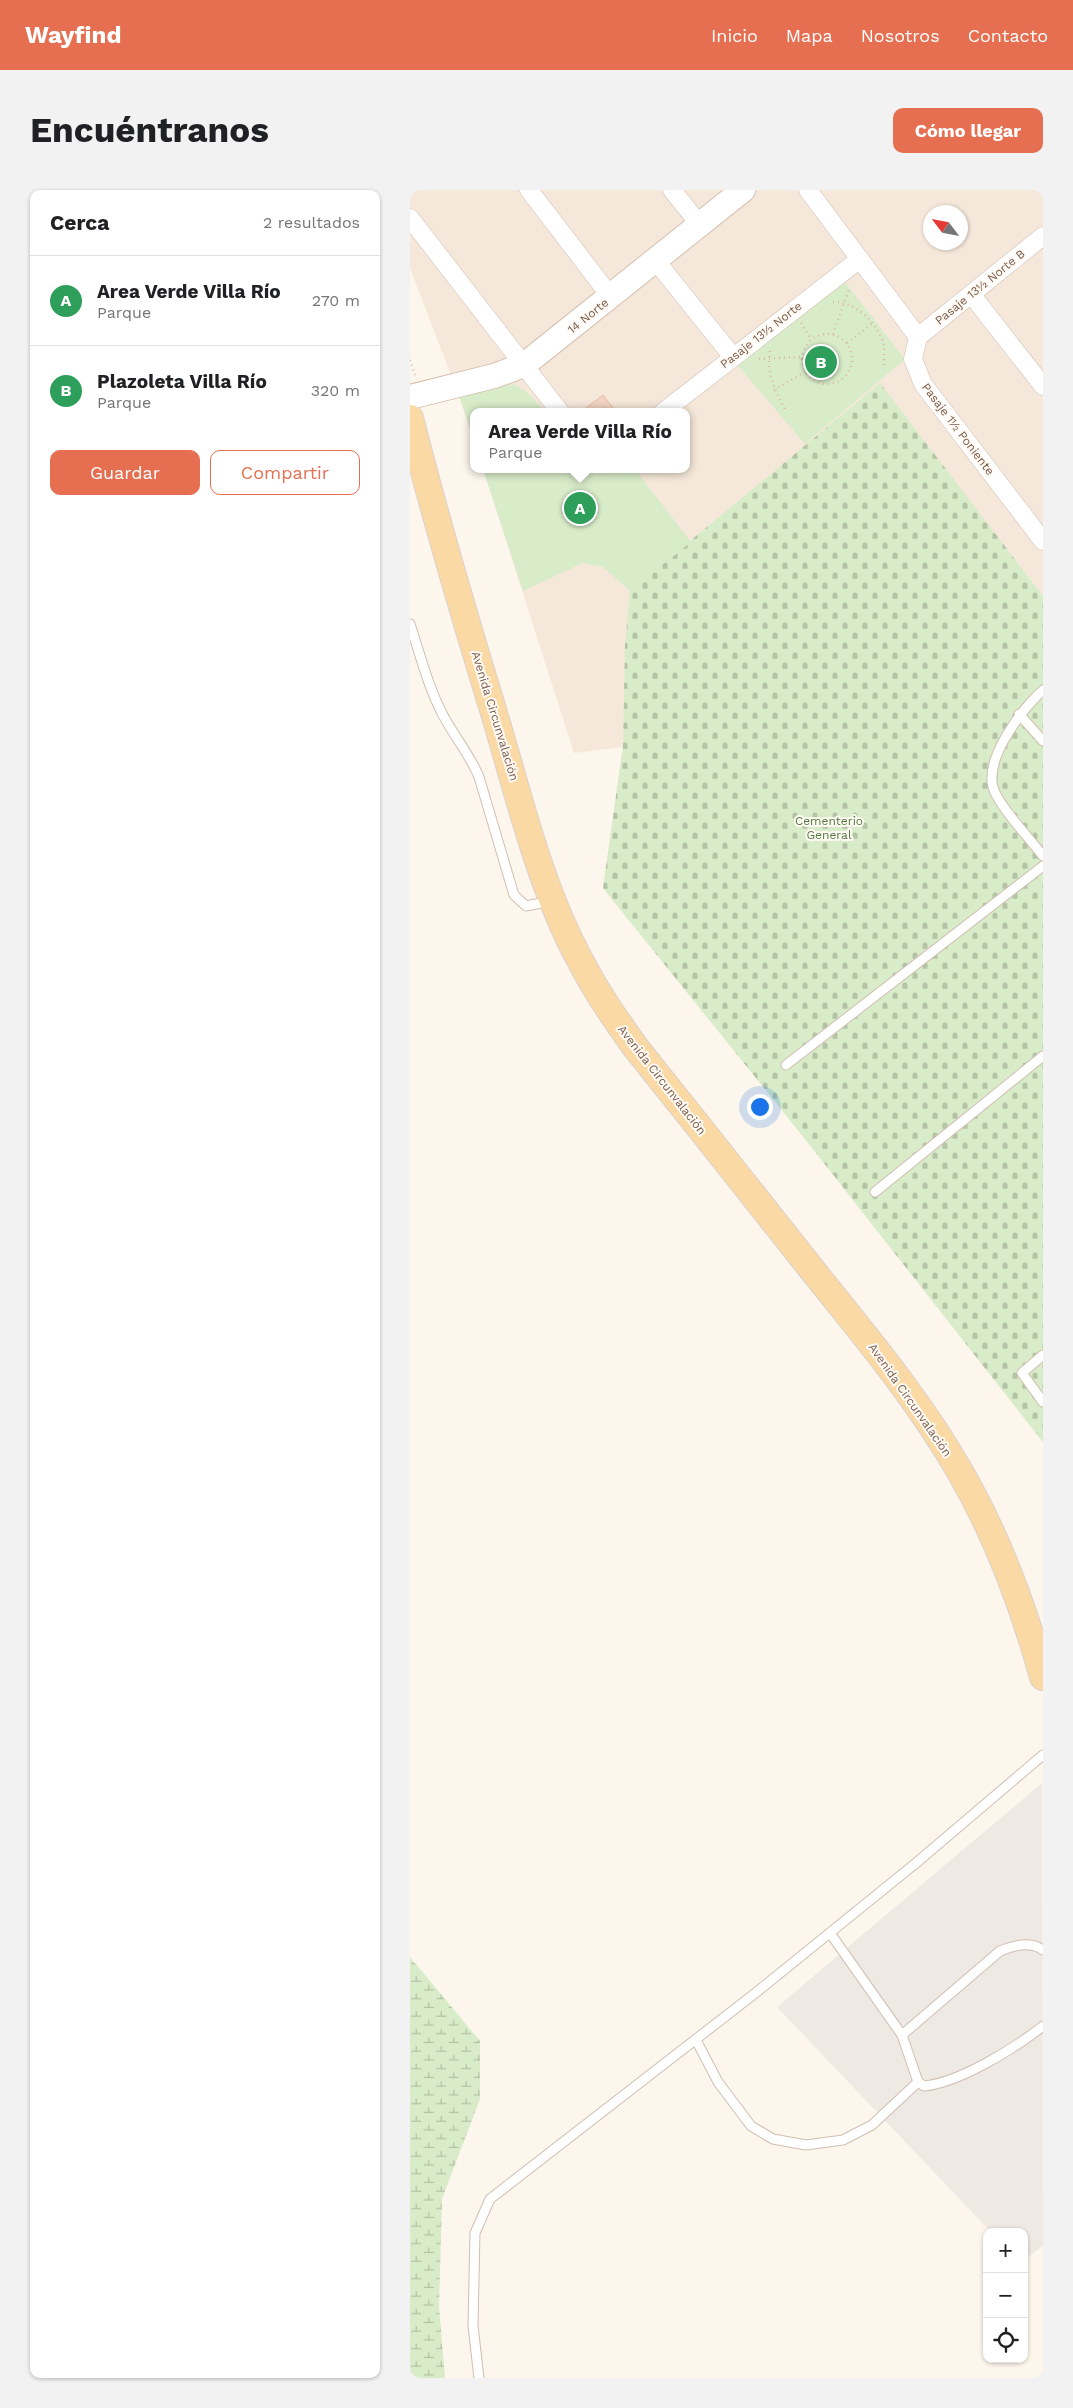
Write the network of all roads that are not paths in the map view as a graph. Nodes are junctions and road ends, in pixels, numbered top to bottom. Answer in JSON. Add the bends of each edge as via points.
{"nodes":[{"id":1,"x":529,"y":190,"type":"edge"},
{"id":2,"x":672,"y":190,"type":"edge"},
{"id":3,"x":743,"y":190,"type":"edge"},
{"id":4,"x":808,"y":190,"type":"edge"},
{"id":5,"x":410,"y":218,"type":"edge"},
{"id":6,"x":700,"y":225,"type":"junction"},
{"id":7,"x":1043,"y":236,"type":"edge"},
{"id":8,"x":860,"y":260,"type":"junction"},
{"id":9,"x":656,"y":261,"type":"junction"},
{"id":10,"x":971,"y":294,"type":"junction"},
{"id":11,"x":611,"y":296,"type":"junction"},
{"id":12,"x":918,"y":337,"type":"junction"},
{"id":13,"x":733,"y":357,"type":"junction"},
{"id":14,"x":524,"y":365,"type":"junction"},
{"id":15,"x":1043,"y":386,"type":"edge"},
{"id":16,"x":415,"y":396,"type":"edge"},
{"id":17,"x":557,"y":408,"type":"edge"},
{"id":18,"x":668,"y":408,"type":"edge"},
{"id":19,"x":410,"y":418,"type":"edge"},
{"id":20,"x":1043,"y":541,"type":"edge"},
{"id":21,"x":410,"y":624,"type":"edge"},
{"id":22,"x":1043,"y":690,"type":"edge"},
{"id":23,"x":1020,"y":714,"type":"junction"},
{"id":24,"x":1043,"y":741,"type":"edge"},
{"id":25,"x":1043,"y":856,"type":"edge"},
{"id":26,"x":1043,"y":866,"type":"edge"},
{"id":27,"x":554,"y":901,"type":"junction"},
{"id":28,"x":1043,"y":1056,"type":"edge"},
{"id":29,"x":786,"y":1065,"type":"dead end"},
{"id":30,"x":876,"y":1192,"type":"dead end"},
{"id":31,"x":1043,"y":1355,"type":"edge"},
{"id":32,"x":1043,"y":1402,"type":"edge"},
{"id":33,"x":1043,"y":1677,"type":"edge"},
{"id":34,"x":1043,"y":1755,"type":"edge"},
{"id":35,"x":830,"y":1933,"type":"junction"},
{"id":36,"x":1043,"y":1950,"type":"edge"},
{"id":37,"x":1043,"y":2026,"type":"edge"},
{"id":38,"x":902,"y":2035,"type":"junction"},
{"id":39,"x":696,"y":2040,"type":"junction"},
{"id":40,"x":918,"y":2082,"type":"junction"},
{"id":41,"x":479,"y":2378,"type":"edge"}],
"edges":[{"from":1,"to":11,"type":"street"},
{"from":2,"to":6,"type":"street"},
{"from":3,"to":6,"type":"street","name":"14 Norte"},
{"from":4,"to":8,"type":"street"},
{"from":5,"to":14,"type":"street"},
{"from":6,"to":9,"type":"street","name":"14 Norte"},
{"from":7,"to":10,"type":"street","name":"Pasaje 13½ Norte B"},
{"from":8,"to":12,"type":"street"},
{"from":8,"to":13,"type":"street","name":"Pasaje 13½ Norte"},
{"from":9,"to":11,"type":"street","name":"14 Norte"},
{"from":9,"to":13,"type":"street"},
{"from":10,"to":12,"type":"street","name":"Pasaje 13½ Norte B"},
{"from":10,"to":15,"type":"street"},
{"from":11,"to":14,"type":"street","name":"14 Norte"},
{"from":12,"to":20,"type":"street","name":"Pasaje 1½ Poniente","via":[[913,359],[924,384]]},
{"from":13,"to":18,"type":"street","name":"Pasaje 13½ Norte"},
{"from":14,"to":16,"type":"street","name":"14 Norte"},
{"from":14,"to":17,"type":"street"},
{"from":19,"to":27,"type":"main road","name":"Avenida Circunvalación","via":[[531,839]]},
{"from":21,"to":27,"type":"lane","via":[[432,690],[480,777],[514,895],[526,906]]},
{"from":22,"to":23,"type":"lane"},
{"from":23,"to":24,"type":"lane"},
{"from":23,"to":25,"type":"lane","via":[[1008,730],[997,756],[993,788]]},
{"from":26,"to":29,"type":"lane"},
{"from":27,"to":33,"type":"main road","name":"Avenida Circunvalación","via":[[580,960],[611,1013],[898,1378],[959,1470],[1009,1572]]},
{"from":28,"to":30,"type":"lane"},
{"from":31,"to":32,"type":"lane","via":[[1022,1374]]},
{"from":34,"to":35,"type":"lane"},
{"from":35,"to":38,"type":"lane"},
{"from":35,"to":39,"type":"lane"},
{"from":36,"to":38,"type":"lane","via":[[1038,1946],[1016,1944],[1000,1951]]},
{"from":37,"to":40,"type":"lane","via":[[1018,2044],[951,2080],[924,2086]]},
{"from":38,"to":40,"type":"lane"},
{"from":39,"to":40,"type":"lane","via":[[718,2082],[751,2126],[773,2139],[806,2145],[843,2140],[872,2125]]},
{"from":39,"to":41,"type":"lane","via":[[490,2199],[475,2233],[472,2326]]}]}
